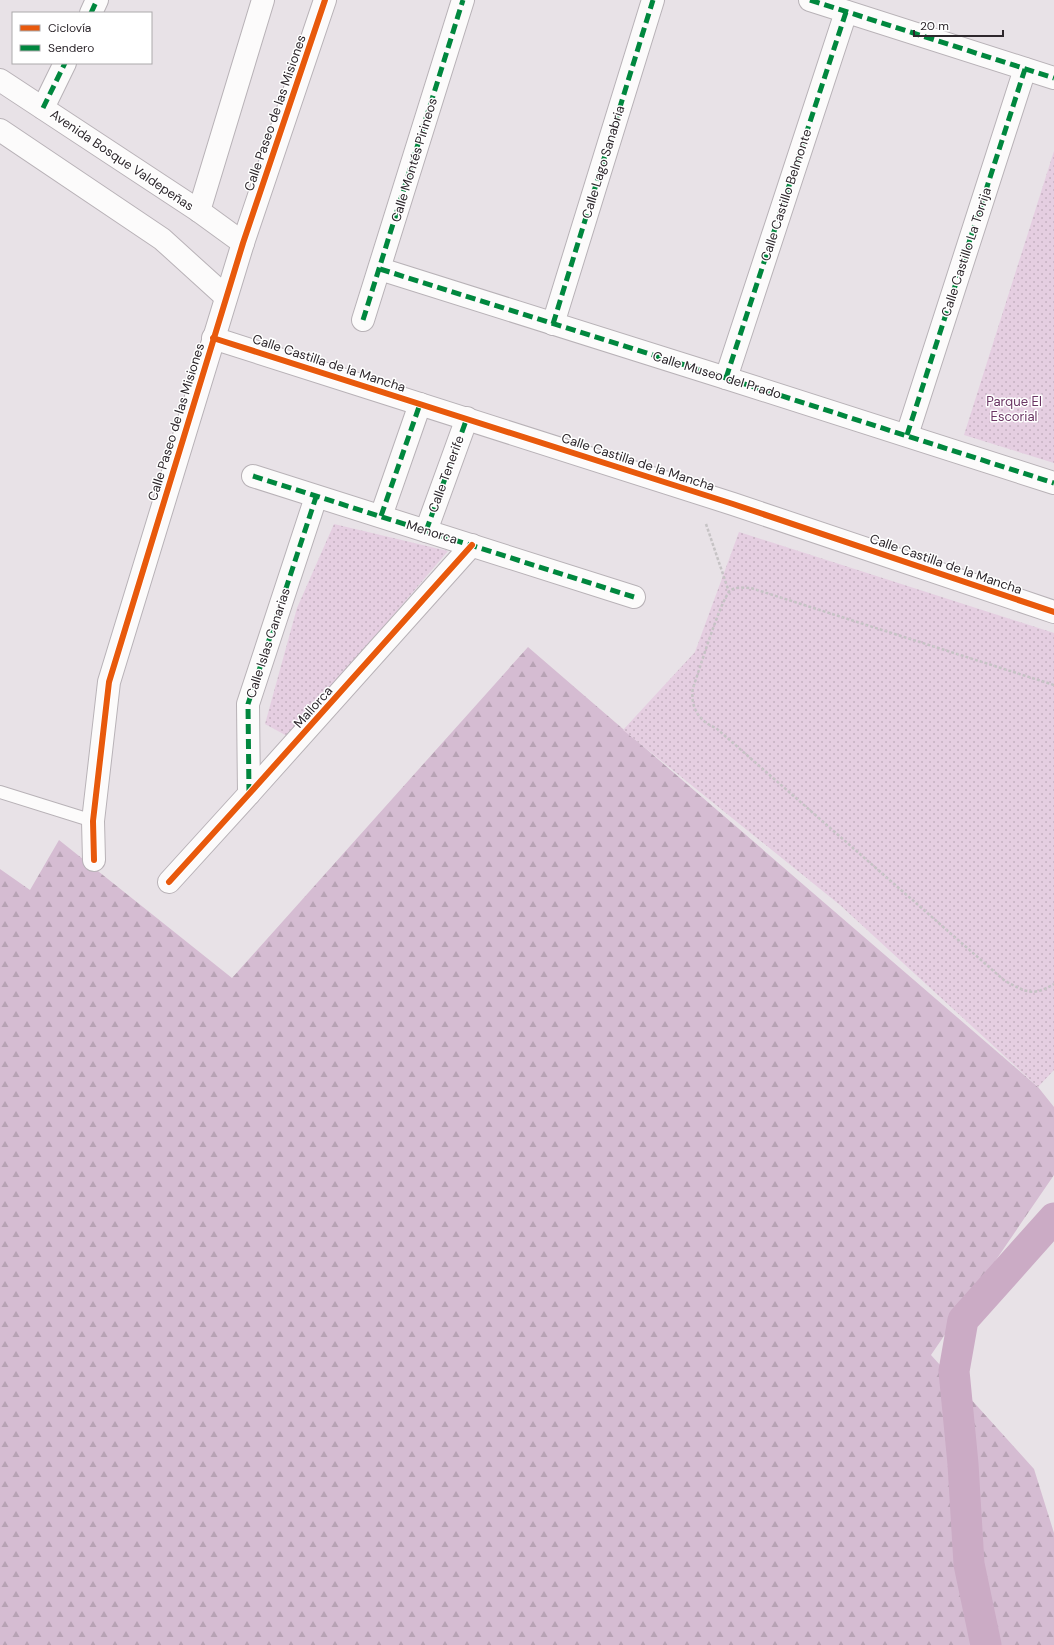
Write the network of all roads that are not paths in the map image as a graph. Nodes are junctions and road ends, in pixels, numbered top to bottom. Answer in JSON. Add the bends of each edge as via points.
{"nodes":[{"id":1,"x":97,"y":0,"type":"edge"},
{"id":2,"x":262,"y":0,"type":"edge"},
{"id":3,"x":325,"y":0,"type":"edge"},
{"id":4,"x":463,"y":0,"type":"edge"},
{"id":5,"x":653,"y":0,"type":"edge"},
{"id":6,"x":810,"y":0,"type":"edge"},
{"id":7,"x":91,"y":12,"type":"edge"},
{"id":8,"x":846,"y":12,"type":"junction"},
{"id":9,"x":65,"y":64,"type":"edge"},
{"id":10,"x":1025,"y":69,"type":"junction"},
{"id":11,"x":1054,"y":78,"type":"edge"},
{"id":12,"x":0,"y":80,"type":"edge"},
{"id":13,"x":43,"y":108,"type":"junction"},
{"id":14,"x":0,"y":130,"type":"edge"},
{"id":15,"x":199,"y":211,"type":"junction"},
{"id":16,"x":243,"y":243,"type":"junction"},
{"id":17,"x":380,"y":269,"type":"junction"},
{"id":18,"x":226,"y":297,"type":"junction"},
{"id":19,"x":363,"y":320,"type":"dead end"},
{"id":20,"x":553,"y":324,"type":"junction"},
{"id":21,"x":213,"y":338,"type":"junction"},
{"id":22,"x":726,"y":378,"type":"junction"},
{"id":23,"x":420,"y":404,"type":"junction"},
{"id":24,"x":467,"y":418,"type":"junction"},
{"id":25,"x":907,"y":436,"type":"junction"},
{"id":26,"x":253,"y":476,"type":"dead end"},
{"id":27,"x":1054,"y":483,"type":"edge"},
{"id":28,"x":316,"y":497,"type":"junction"},
{"id":29,"x":381,"y":516,"type":"junction"},
{"id":30,"x":426,"y":531,"type":"junction"},
{"id":31,"x":472,"y":545,"type":"junction"},
{"id":32,"x":634,"y":597,"type":"dead end"},
{"id":33,"x":1054,"y":612,"type":"edge"},
{"id":34,"x":0,"y":792,"type":"edge"},
{"id":35,"x":249,"y":794,"type":"junction"},
{"id":36,"x":92,"y":821,"type":"junction"},
{"id":37,"x":94,"y":860,"type":"dead end"},
{"id":38,"x":169,"y":882,"type":"dead end"}],
"edges":[{"from":1,"to":7,"type":"street"},
{"from":2,"to":15,"type":"street"},
{"from":3,"to":16,"type":"street","name":"Calle Paseo de las Misiones"},
{"from":4,"to":17,"type":"street","name":"Calle Montés Pirineos"},
{"from":5,"to":20,"type":"street","name":"Calle Lago Sanabria"},
{"from":6,"to":8,"type":"street"},
{"from":8,"to":10,"type":"street"},
{"from":8,"to":22,"type":"street","name":"Calle Castillo Belmonte"},
{"from":9,"to":13,"type":"street"},
{"from":10,"to":11,"type":"street"},
{"from":10,"to":25,"type":"street","name":"Calle Castillo La Torrija"},
{"from":12,"to":13,"type":"street","name":"Avenida Bosque Valdepeñas"},
{"from":13,"to":15,"type":"street","name":"Avenida Bosque Valdepeñas"},
{"from":14,"to":18,"type":"street","via":[[162,239]]},
{"from":15,"to":16,"type":"street","name":"Avenida Bosque Valdepeñas"},
{"from":16,"to":18,"type":"street","name":"Calle Paseo de las Misiones"},
{"from":17,"to":19,"type":"street","name":"Calle Montés Pirineos"},
{"from":17,"to":20,"type":"street","name":"Calle Museo del Prado"},
{"from":18,"to":21,"type":"street","name":"Calle Paseo de las Misiones"},
{"from":20,"to":22,"type":"street","name":"Calle Museo del Prado"},
{"from":21,"to":23,"type":"street","name":"Calle Castilla de la Mancha"},
{"from":21,"to":36,"type":"street","name":"Calle Paseo de las Misiones","via":[[109,682]]},
{"from":22,"to":25,"type":"street","name":"Calle Museo del Prado"},
{"from":23,"to":24,"type":"street","name":"Calle Castilla de la Mancha"},
{"from":23,"to":29,"type":"street"},
{"from":24,"to":30,"type":"street","name":"Calle Tenerife"},
{"from":24,"to":33,"type":"street","name":"Calle Castilla de la Mancha"},
{"from":25,"to":27,"type":"street","name":"Calle Museo del Prado"},
{"from":26,"to":28,"type":"street","name":"Menorca"},
{"from":28,"to":29,"type":"street","name":"Menorca"},
{"from":28,"to":35,"type":"street","name":"Calle Islas Canarias","via":[[248,704]]},
{"from":29,"to":30,"type":"street","name":"Menorca"},
{"from":30,"to":31,"type":"street","name":"Menorca"},
{"from":31,"to":32,"type":"street","name":"Menorca"},
{"from":31,"to":35,"type":"street","name":"Mallorca"},
{"from":34,"to":36,"type":"lane"},
{"from":35,"to":38,"type":"street","name":"Mallorca"},
{"from":36,"to":37,"type":"street","name":"Calle Paseo de las Misiones"}]}
